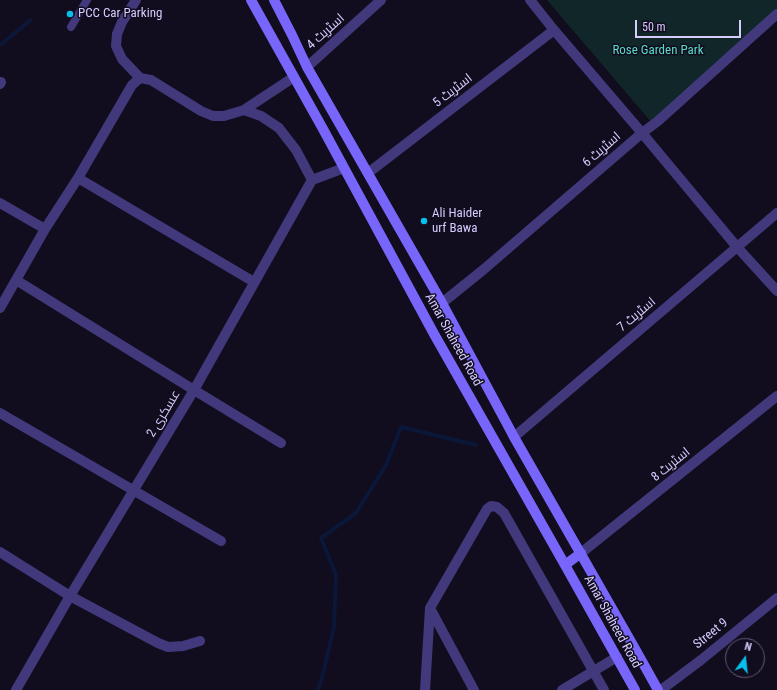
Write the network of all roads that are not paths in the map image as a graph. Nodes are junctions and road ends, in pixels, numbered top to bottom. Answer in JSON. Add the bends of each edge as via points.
{"nodes":[{"id":1,"x":87,"y":0,"type":"edge"},
{"id":2,"x":136,"y":0,"type":"edge"},
{"id":3,"x":251,"y":0,"type":"edge"},
{"id":4,"x":274,"y":0,"type":"edge"},
{"id":5,"x":381,"y":0,"type":"edge"},
{"id":6,"x":530,"y":0,"type":"edge"},
{"id":7,"x":777,"y":14,"type":"edge"},
{"id":8,"x":71,"y":27,"type":"dead end"},
{"id":9,"x":554,"y":30,"type":"junction"},
{"id":10,"x":307,"y":67,"type":"junction"},
{"id":11,"x":294,"y":77,"type":"junction"},
{"id":12,"x":140,"y":78,"type":"junction"},
{"id":13,"x":244,"y":110,"type":"junction"},
{"id":14,"x":642,"y":133,"type":"junction"},
{"id":15,"x":344,"y":168,"type":"junction"},
{"id":16,"x":368,"y":173,"type":"junction"},
{"id":17,"x":78,"y":178,"type":"junction"},
{"id":18,"x":312,"y":180,"type":"junction"},
{"id":19,"x":0,"y":202,"type":"edge"},
{"id":20,"x":777,"y":213,"type":"edge"},
{"id":21,"x":45,"y":229,"type":"junction"},
{"id":22,"x":737,"y":247,"type":"junction"},
{"id":23,"x":16,"y":280,"type":"junction"},
{"id":24,"x":254,"y":282,"type":"junction"},
{"id":25,"x":777,"y":291,"type":"edge"},
{"id":26,"x":442,"y":303,"type":"junction"},
{"id":27,"x":0,"y":308,"type":"edge"},
{"id":28,"x":194,"y":390,"type":"junction"},
{"id":29,"x":777,"y":396,"type":"edge"},
{"id":30,"x":0,"y":413,"type":"edge"},
{"id":31,"x":514,"y":437,"type":"junction"},
{"id":32,"x":281,"y":443,"type":"dead end"},
{"id":33,"x":133,"y":490,"type":"junction"},
{"id":34,"x":221,"y":541,"type":"dead end"},
{"id":35,"x":0,"y":552,"type":"edge"},
{"id":36,"x":581,"y":553,"type":"junction"},
{"id":37,"x":566,"y":565,"type":"junction"},
{"id":38,"x":70,"y":596,"type":"junction"},
{"id":39,"x":777,"y":598,"type":"edge"},
{"id":40,"x":430,"y":608,"type":"junction"},
{"id":41,"x":200,"y":641,"type":"dead end"},
{"id":42,"x":617,"y":657,"type":"junction"},
{"id":43,"x":594,"y":671,"type":"junction"},
{"id":44,"x":16,"y":690,"type":"edge"},
{"id":45,"x":425,"y":690,"type":"edge"},
{"id":46,"x":474,"y":690,"type":"edge"},
{"id":47,"x":562,"y":690,"type":"edge"},
{"id":48,"x":604,"y":690,"type":"edge"},
{"id":49,"x":636,"y":690,"type":"edge"},
{"id":50,"x":658,"y":690,"type":"edge"},
{"id":51,"x":661,"y":690,"type":"edge"}],
"edges":[{"from":1,"to":8,"type":"lane"},
{"from":2,"to":12,"type":"street","via":[[122,22],[116,46],[122,59]]},
{"from":3,"to":11,"type":"main road","name":"Amar Shaheed Road"},
{"from":4,"to":10,"type":"main road","name":"Amar Shaheed Road"},
{"from":5,"to":10,"type":"street","name":"اسٹریٹ 4"},
{"from":6,"to":9,"type":"street"},
{"from":7,"to":14,"type":"street","name":"اسٹریٹ 6"},
{"from":9,"to":14,"type":"street"},
{"from":9,"to":16,"type":"street","name":"اسٹریٹ 5"},
{"from":10,"to":16,"type":"main road","name":"Amar Shaheed Road"},
{"from":11,"to":13,"type":"street"},
{"from":11,"to":15,"type":"main road","name":"Amar Shaheed Road"},
{"from":12,"to":13,"type":"street","via":[[151,80],[213,116],[224,116]]},
{"from":12,"to":17,"type":"street","via":[[132,85]]},
{"from":13,"to":18,"type":"street","via":[[261,116],[279,128],[296,150]]},
{"from":14,"to":22,"type":"street"},
{"from":14,"to":26,"type":"street","name":"اسٹریٹ 6"},
{"from":15,"to":18,"type":"street"},
{"from":15,"to":37,"type":"main road","name":"Amar Shaheed Road","via":[[434,334]]},
{"from":16,"to":26,"type":"main road","name":"Amar Shaheed Road"},
{"from":17,"to":21,"type":"street"},
{"from":17,"to":24,"type":"street"},
{"from":18,"to":24,"type":"street","name":"عسکری 2"},
{"from":19,"to":21,"type":"street"},
{"from":20,"to":22,"type":"street","name":"اسٹریٹ 7"},
{"from":21,"to":23,"type":"street"},
{"from":22,"to":25,"type":"street"},
{"from":22,"to":31,"type":"street","name":"اسٹریٹ 7"},
{"from":23,"to":27,"type":"street"},
{"from":23,"to":28,"type":"street"},
{"from":24,"to":28,"type":"street","name":"عسکری 2"},
{"from":26,"to":31,"type":"main road","name":"Amar Shaheed Road"},
{"from":28,"to":32,"type":"street"},
{"from":28,"to":33,"type":"street","name":"عسکری 2"},
{"from":29,"to":36,"type":"street","name":"اسٹریٹ 8"},
{"from":30,"to":33,"type":"street"},
{"from":31,"to":36,"type":"main road","name":"Amar Shaheed Road"},
{"from":33,"to":34,"type":"street"},
{"from":33,"to":38,"type":"street","name":"عسکری 2"},
{"from":35,"to":38,"type":"street"},
{"from":36,"to":37,"type":"main road"},
{"from":36,"to":50,"type":"main road","name":"Amar Shaheed Road"},
{"from":37,"to":42,"type":"main road","name":"Amar Shaheed Road"},
{"from":38,"to":41,"type":"street","via":[[168,647]]},
{"from":38,"to":44,"type":"street","name":"عسکری 2"},
{"from":39,"to":51,"type":"street","name":"Street 9"},
{"from":40,"to":43,"type":"street","via":[[487,509],[491,506],[497,507],[504,513]]},
{"from":40,"to":45,"type":"street"},
{"from":40,"to":46,"type":"street"},
{"from":42,"to":43,"type":"street"},
{"from":42,"to":49,"type":"main road","name":"Amar Shaheed Road"},
{"from":43,"to":47,"type":"street"},
{"from":43,"to":48,"type":"street"}]}
